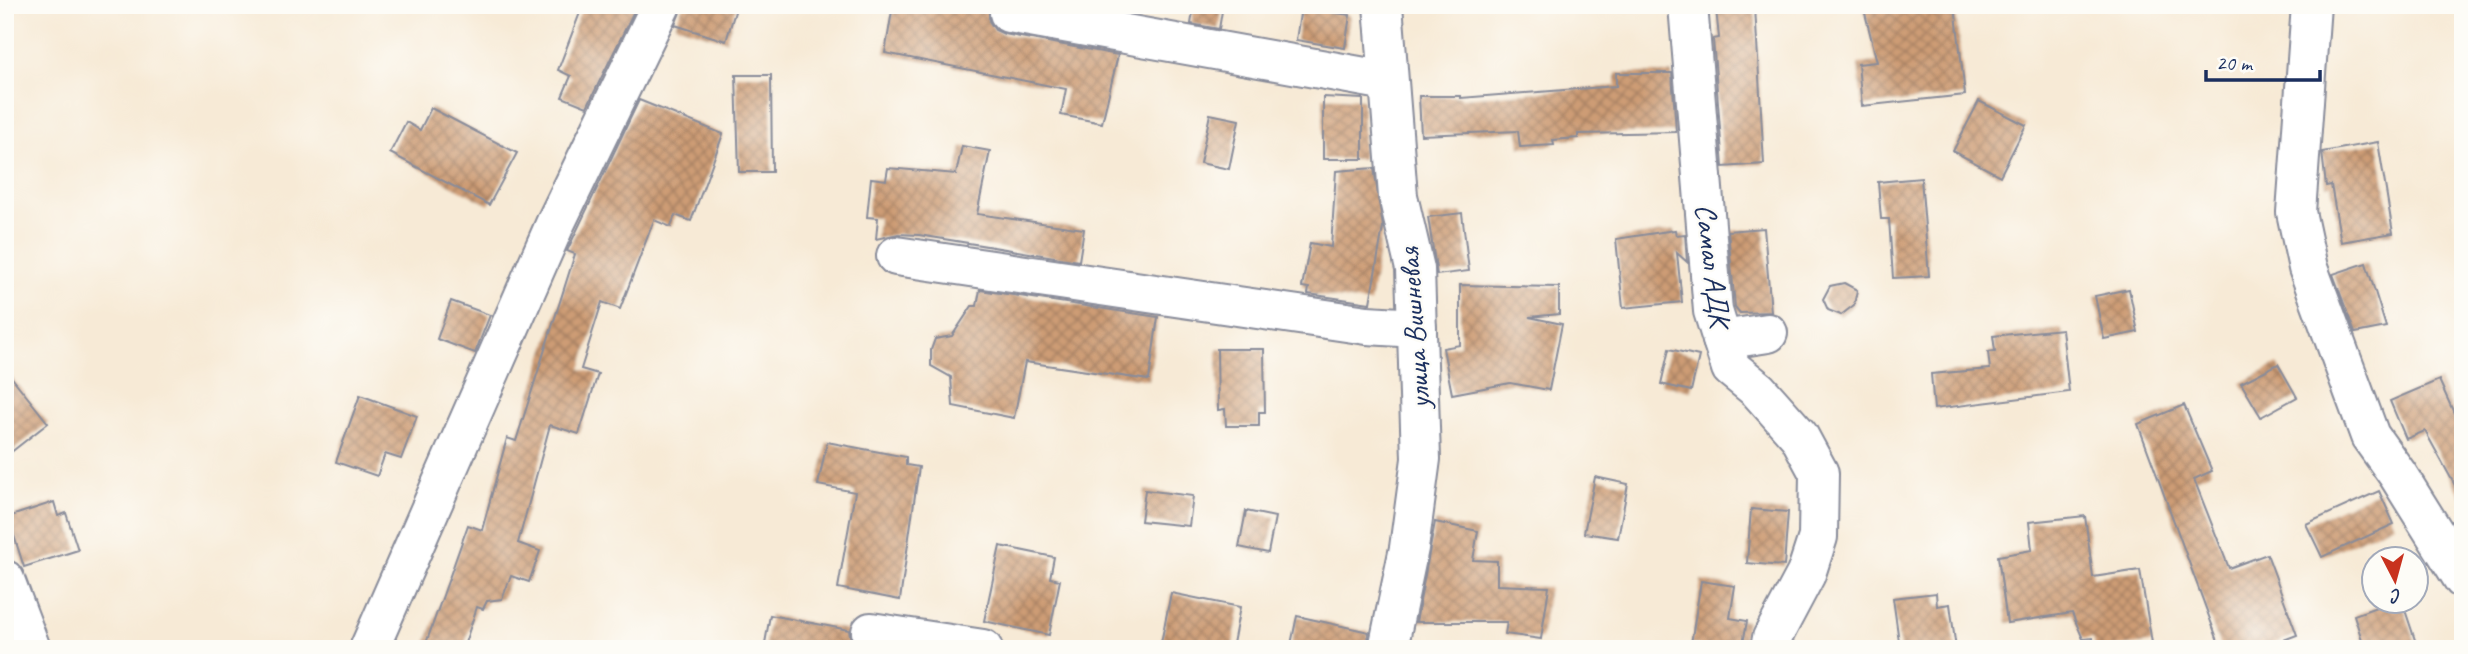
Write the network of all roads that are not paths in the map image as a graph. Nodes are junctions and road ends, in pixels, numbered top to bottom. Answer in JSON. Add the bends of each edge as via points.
{"nodes":[{"id":1,"x":662,"y":5,"type":"edge"},
{"id":2,"x":1383,"y":5,"type":"edge"},
{"id":3,"x":1688,"y":5,"type":"edge"},
{"id":4,"x":2311,"y":5,"type":"edge"},
{"id":5,"x":1009,"y":13,"type":"dead end"},
{"id":6,"x":1387,"y":81,"type":"junction"},
{"id":7,"x":896,"y":256,"type":"dead end"},
{"id":8,"x":1417,"y":328,"type":"junction"},
{"id":9,"x":1768,"y":333,"type":"dead end"},
{"id":10,"x":1722,"y":340,"type":"junction"},
{"id":11,"x":2463,"y":579,"type":"edge"},
{"id":12,"x":5,"y":580,"type":"edge"},
{"id":13,"x":871,"y":632,"type":"dead end"},
{"id":14,"x":32,"y":649,"type":"edge"},
{"id":15,"x":369,"y":649,"type":"edge"},
{"id":16,"x":983,"y":649,"type":"edge"},
{"id":17,"x":1388,"y":649,"type":"edge"},
{"id":18,"x":1770,"y":649,"type":"edge"}],
"edges":[{"from":1,"to":15,"type":"street","via":[[556,222]]},
{"from":2,"to":6,"type":"street","name":"улица Вишневая"},
{"from":3,"to":10,"type":"street","name":"Самал АДК","via":[[1713,311]]},
{"from":4,"to":11,"type":"street","via":[[2297,212],[2308,268],[2370,436]]},
{"from":5,"to":6,"type":"street"},
{"from":6,"to":8,"type":"street","name":"улица Вишневая","via":[[1398,197],[1415,269]]},
{"from":7,"to":8,"type":"street","via":[[1367,325]]},
{"from":8,"to":17,"type":"street","name":"улица Вишневая","via":[[1422,459]]},
{"from":9,"to":10,"type":"street"},
{"from":10,"to":18,"type":"street","name":"Самал АДК","via":[[1731,368],[1758,390],[1799,436],[1819,473],[1818,537],[1806,574]]},
{"from":12,"to":14,"type":"street"},
{"from":13,"to":16,"type":"street"}]}
